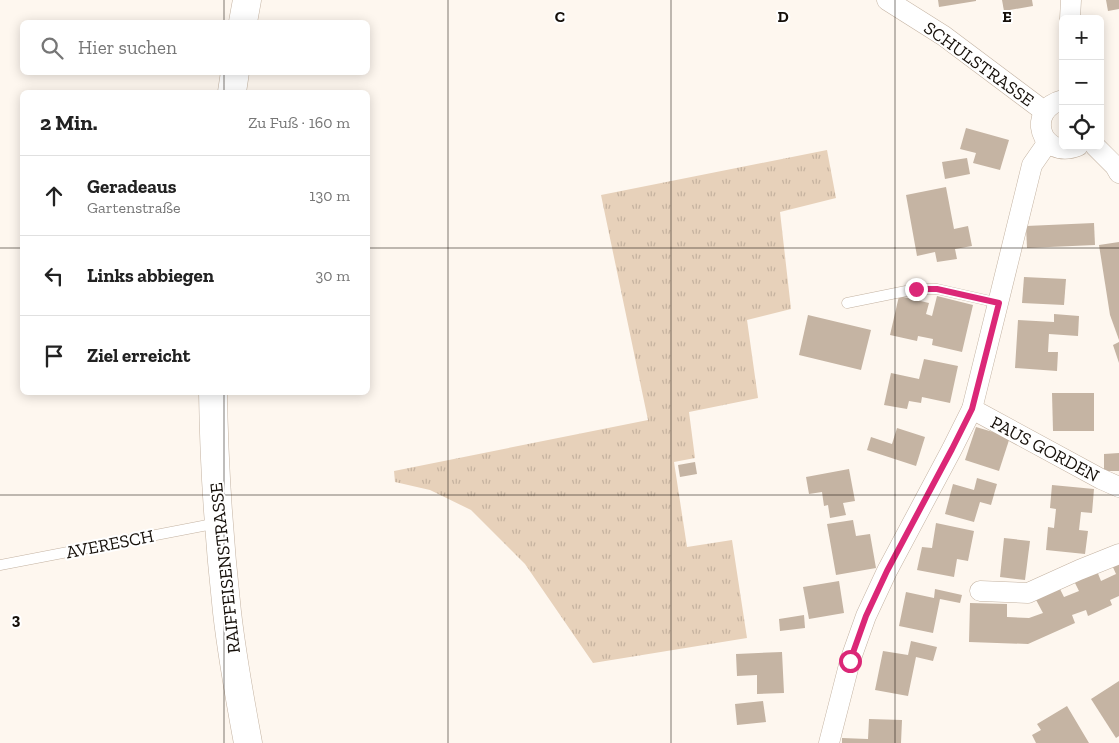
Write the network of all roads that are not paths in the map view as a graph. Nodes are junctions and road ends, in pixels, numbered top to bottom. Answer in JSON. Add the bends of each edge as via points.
{"nodes":[{"id":1,"x":247,"y":0,"type":"edge"},
{"id":2,"x":888,"y":0,"type":"edge"},
{"id":3,"x":1071,"y":0,"type":"edge"},
{"id":4,"x":1070,"y":15,"type":"edge"},
{"id":5,"x":243,"y":20,"type":"edge"},
{"id":6,"x":235,"y":75,"type":"edge"},
{"id":7,"x":232,"y":90,"type":"edge"},
{"id":8,"x":1059,"y":101,"type":"edge"},
{"id":9,"x":1044,"y":111,"type":"junction"},
{"id":10,"x":1048,"y":142,"type":"junction"},
{"id":11,"x":1059,"y":149,"type":"edge"},
{"id":12,"x":1098,"y":150,"type":"edge"},
{"id":13,"x":1119,"y":173,"type":"edge"},
{"id":14,"x":847,"y":302,"type":"dead end"},
{"id":15,"x":999,"y":303,"type":"junction"},
{"id":16,"x":213,"y":395,"type":"edge"},
{"id":17,"x":972,"y":409,"type":"junction"},
{"id":18,"x":1119,"y":487,"type":"edge"},
{"id":19,"x":219,"y":523,"type":"junction"},
{"id":20,"x":1119,"y":554,"type":"edge"},
{"id":21,"x":0,"y":565,"type":"edge"},
{"id":22,"x":980,"y":591,"type":"dead end"},
{"id":23,"x":248,"y":743,"type":"edge"},
{"id":24,"x":829,"y":743,"type":"edge"}],
"edges":[{"from":1,"to":5,"type":"street"},
{"from":2,"to":9,"type":"street","name":"SCHULSTRASSE","via":[[944,36]]},
{"from":3,"to":4,"type":"street"},
{"from":6,"to":7,"type":"street"},
{"from":8,"to":9,"type":"street","name":"SCHULSTRASSE"},
{"from":9,"to":10,"type":"street","name":"SCHULSTRASSE","via":[[1040,124]]},
{"from":10,"to":11,"type":"street"},
{"from":10,"to":15,"type":"street","via":[[1032,165]]},
{"from":12,"to":13,"type":"street"},
{"from":14,"to":15,"type":"lane","via":[[916,289],[937,289]]},
{"from":15,"to":17,"type":"street"},
{"from":16,"to":19,"type":"street","name":"RAIFFEISENSTRASSE"},
{"from":17,"to":18,"type":"street","name":"PAUS GORDEN"},
{"from":17,"to":24,"type":"street","via":[[866,616],[850,661]]},
{"from":19,"to":21,"type":"lane","name":"AVERESCH"},
{"from":19,"to":23,"type":"street","name":"RAIFFEISENSTRASSE","via":[[227,613]]},
{"from":20,"to":22,"type":"street","via":[[1028,593]]}]}
